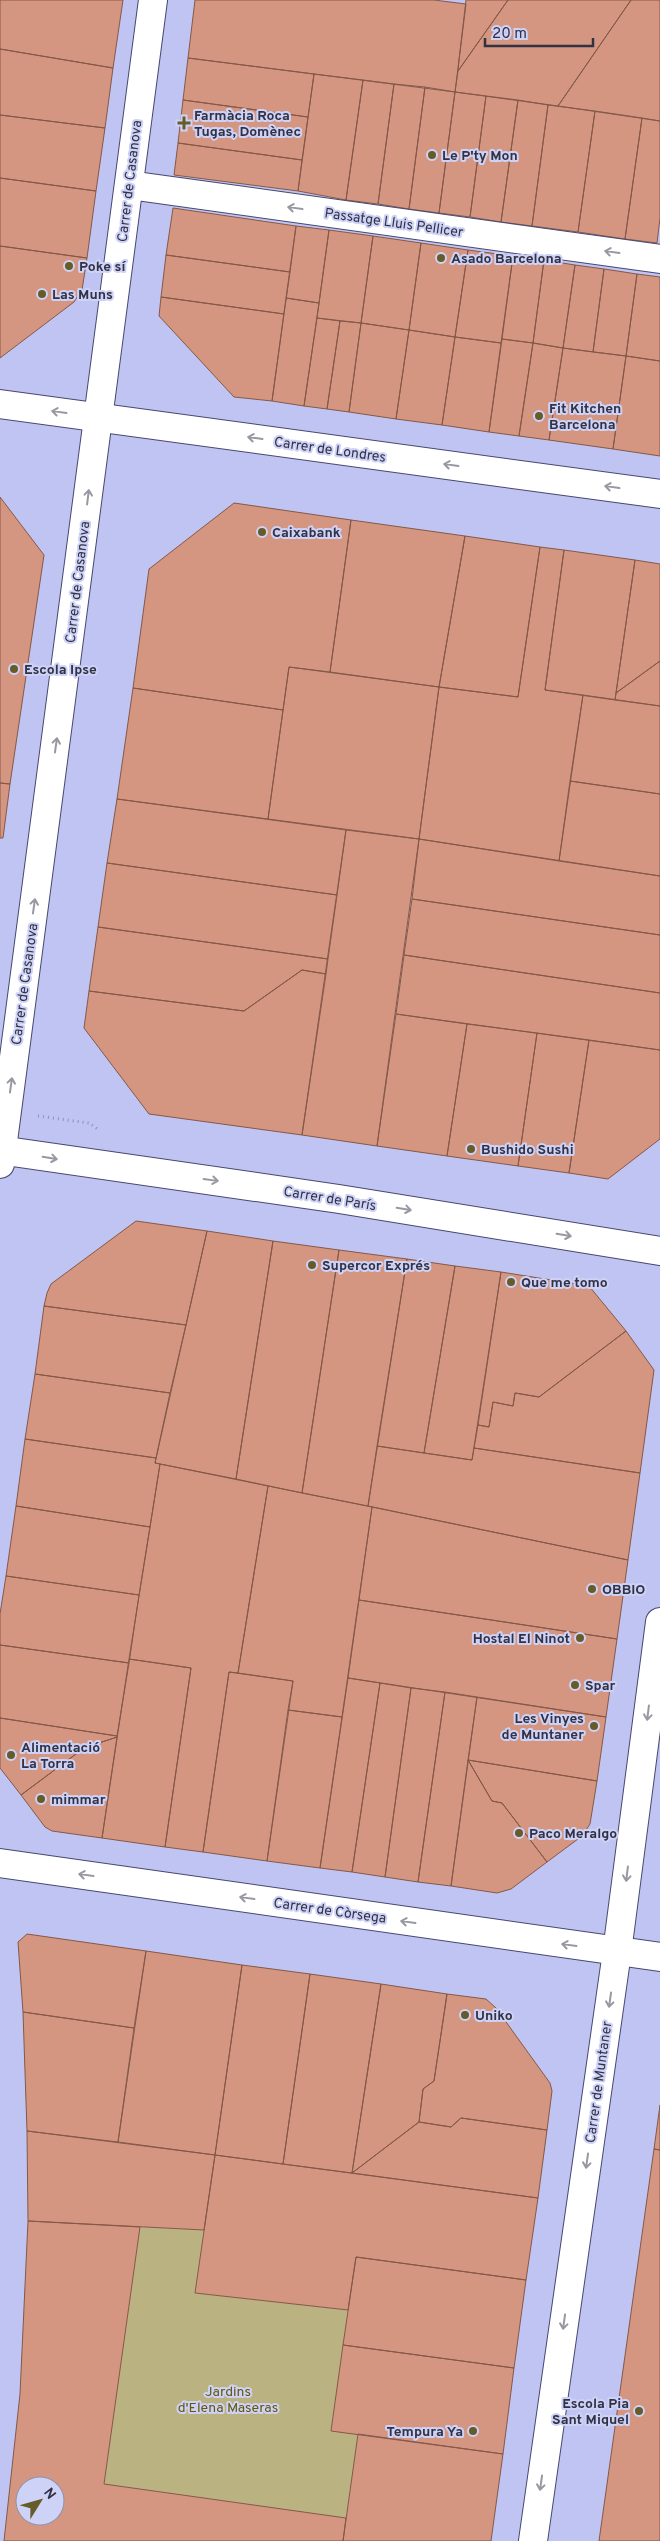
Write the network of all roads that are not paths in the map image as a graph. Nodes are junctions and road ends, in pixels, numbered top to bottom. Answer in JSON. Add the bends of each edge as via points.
{"nodes":[{"id":1,"x":153,"y":0,"type":"edge"},
{"id":2,"x":129,"y":185,"type":"junction"},
{"id":3,"x":660,"y":258,"type":"edge"},
{"id":4,"x":0,"y":404,"type":"edge"},
{"id":5,"x":98,"y":417,"type":"junction"},
{"id":6,"x":660,"y":494,"type":"edge"},
{"id":7,"x":1,"y":1155,"type":"edge"},
{"id":8,"x":660,"y":1251,"type":"edge"},
{"id":9,"x":660,"y":1622,"type":"edge"},
{"id":10,"x":0,"y":1863,"type":"edge"},
{"id":11,"x":617,"y":1952,"type":"junction"},
{"id":12,"x":660,"y":1957,"type":"edge"},
{"id":13,"x":532,"y":2541,"type":"edge"}],
"edges":[{"from":1,"to":2,"type":"street","name":"Carrer de Casanova"},
{"from":3,"to":2,"type":"street","name":"Passatge Lluis Pellicer","one_way":true},
{"from":2,"to":5,"type":"street","name":"Carrer de Casanova"},
{"from":5,"to":4,"type":"street","name":"Carrer de Londres","one_way":true},
{"from":6,"to":5,"type":"street","name":"Carrer de Londres","one_way":true},
{"from":7,"to":5,"type":"street","name":"Carrer de Casanova","one_way":true},
{"from":7,"to":8,"type":"street","name":"Carrer de París","one_way":true,"via":[[339,1199]]},
{"from":9,"to":11,"type":"street","name":"Carrer de Muntaner","one_way":true},
{"from":11,"to":10,"type":"street","name":"Carrer de Còrsega","one_way":true},
{"from":11,"to":12,"type":"street","name":"Carrer de Còrsega"},
{"from":11,"to":13,"type":"street","name":"Carrer de Muntaner","one_way":true}]}
